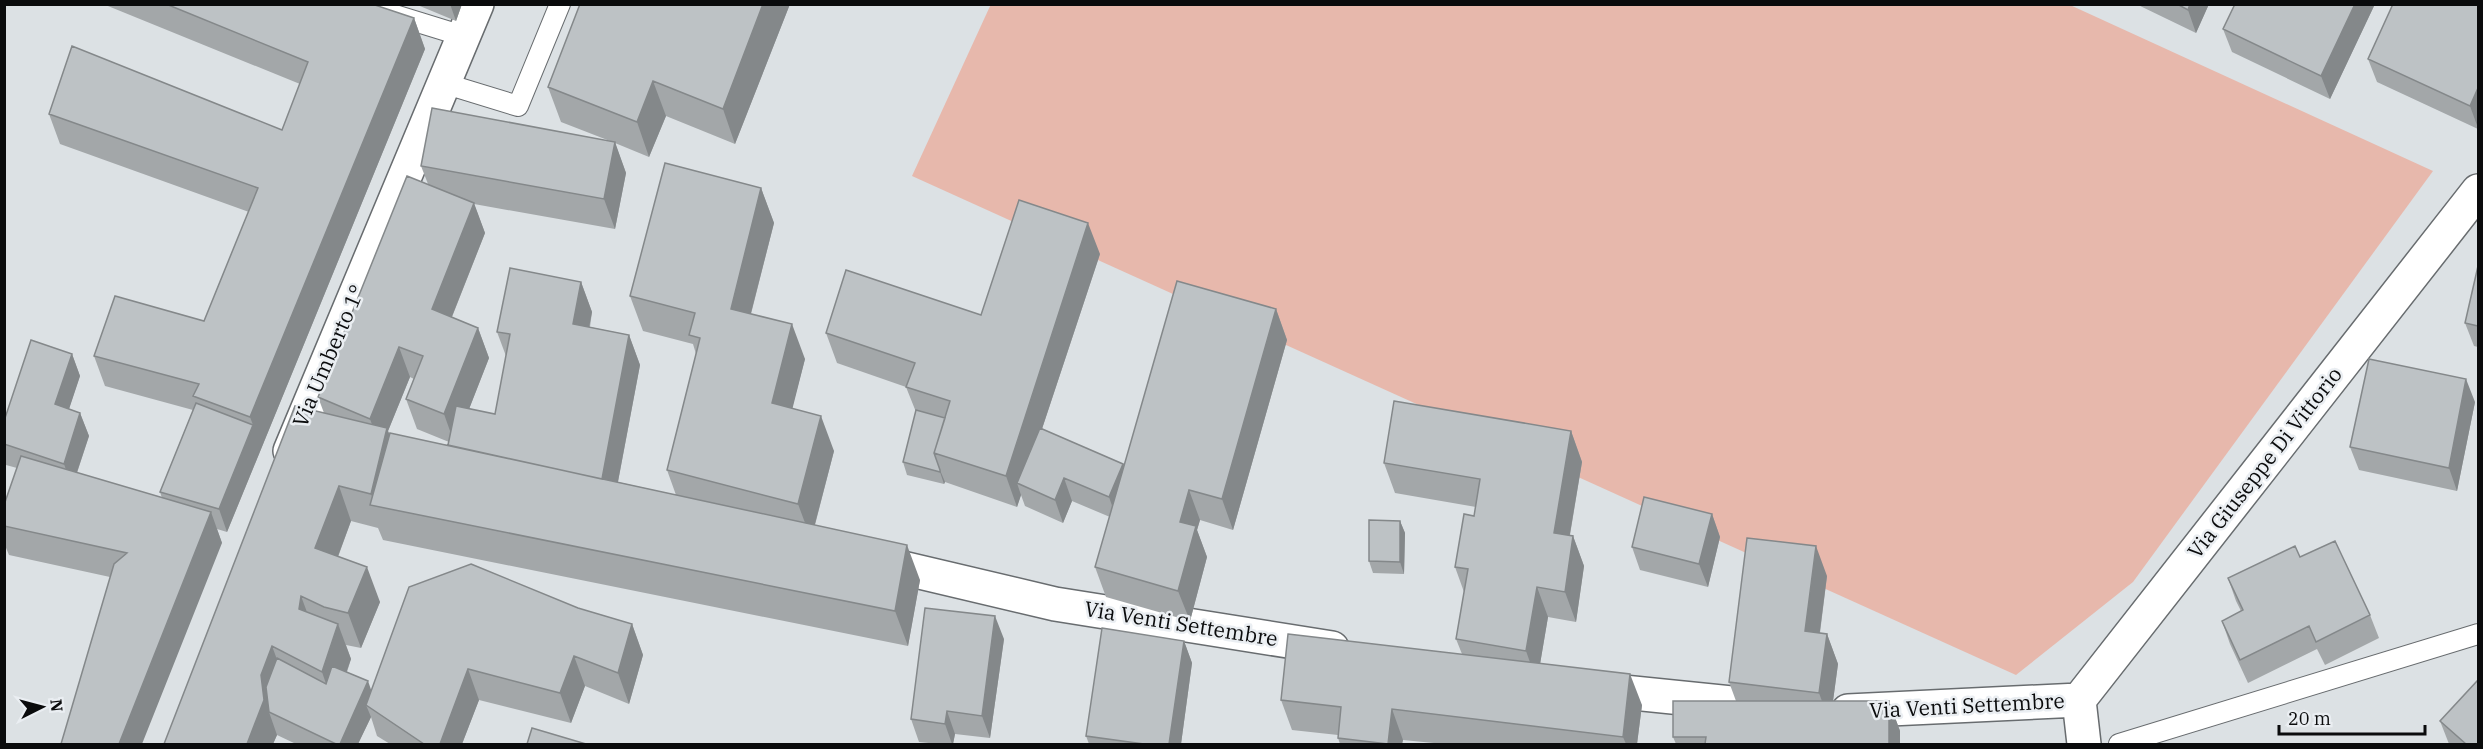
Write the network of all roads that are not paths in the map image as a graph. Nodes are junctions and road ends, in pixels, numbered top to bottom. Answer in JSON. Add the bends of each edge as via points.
{"nodes":[{"id":1,"x":360,"y":4,"type":"edge"},
{"id":2,"x":477,"y":4,"type":"edge"},
{"id":3,"x":560,"y":4,"type":"edge"},
{"id":4,"x":463,"y":36,"type":"junction"},
{"id":5,"x":443,"y":83,"type":"junction"},
{"id":6,"x":2478,"y":191,"type":"edge"},
{"id":7,"x":278,"y":482,"type":"edge"},
{"id":8,"x":848,"y":555,"type":"edge"},
{"id":9,"x":2478,"y":634,"type":"edge"},
{"id":10,"x":1359,"y":652,"type":"edge"},
{"id":11,"x":1558,"y":684,"type":"edge"},
{"id":12,"x":2079,"y":700,"type":"junction"},
{"id":13,"x":1775,"y":708,"type":"edge"},
{"id":14,"x":1821,"y":712,"type":"edge"},
{"id":15,"x":2084,"y":744,"type":"edge"},
{"id":16,"x":2119,"y":744,"type":"edge"}],
"edges":[{"from":1,"to":4,"type":"lane"},
{"from":2,"to":4,"type":"street","name":"Via Umberto 1°"},
{"from":3,"to":5,"type":"lane","via":[[518,106]]},
{"from":4,"to":5,"type":"street","name":"Via Umberto 1°"},
{"from":5,"to":7,"type":"street","name":"Via Umberto 1°","via":[[314,430]]},
{"from":6,"to":12,"type":"street","name":"Via Giuseppe Di Vittorio"},
{"from":8,"to":10,"type":"street","name":"Via Venti Settembre","via":[[1055,604]]},
{"from":9,"to":16,"type":"lane"},
{"from":11,"to":13,"type":"street"},
{"from":12,"to":14,"type":"street","name":"Via Venti Settembre"},
{"from":12,"to":15,"type":"street"}]}
